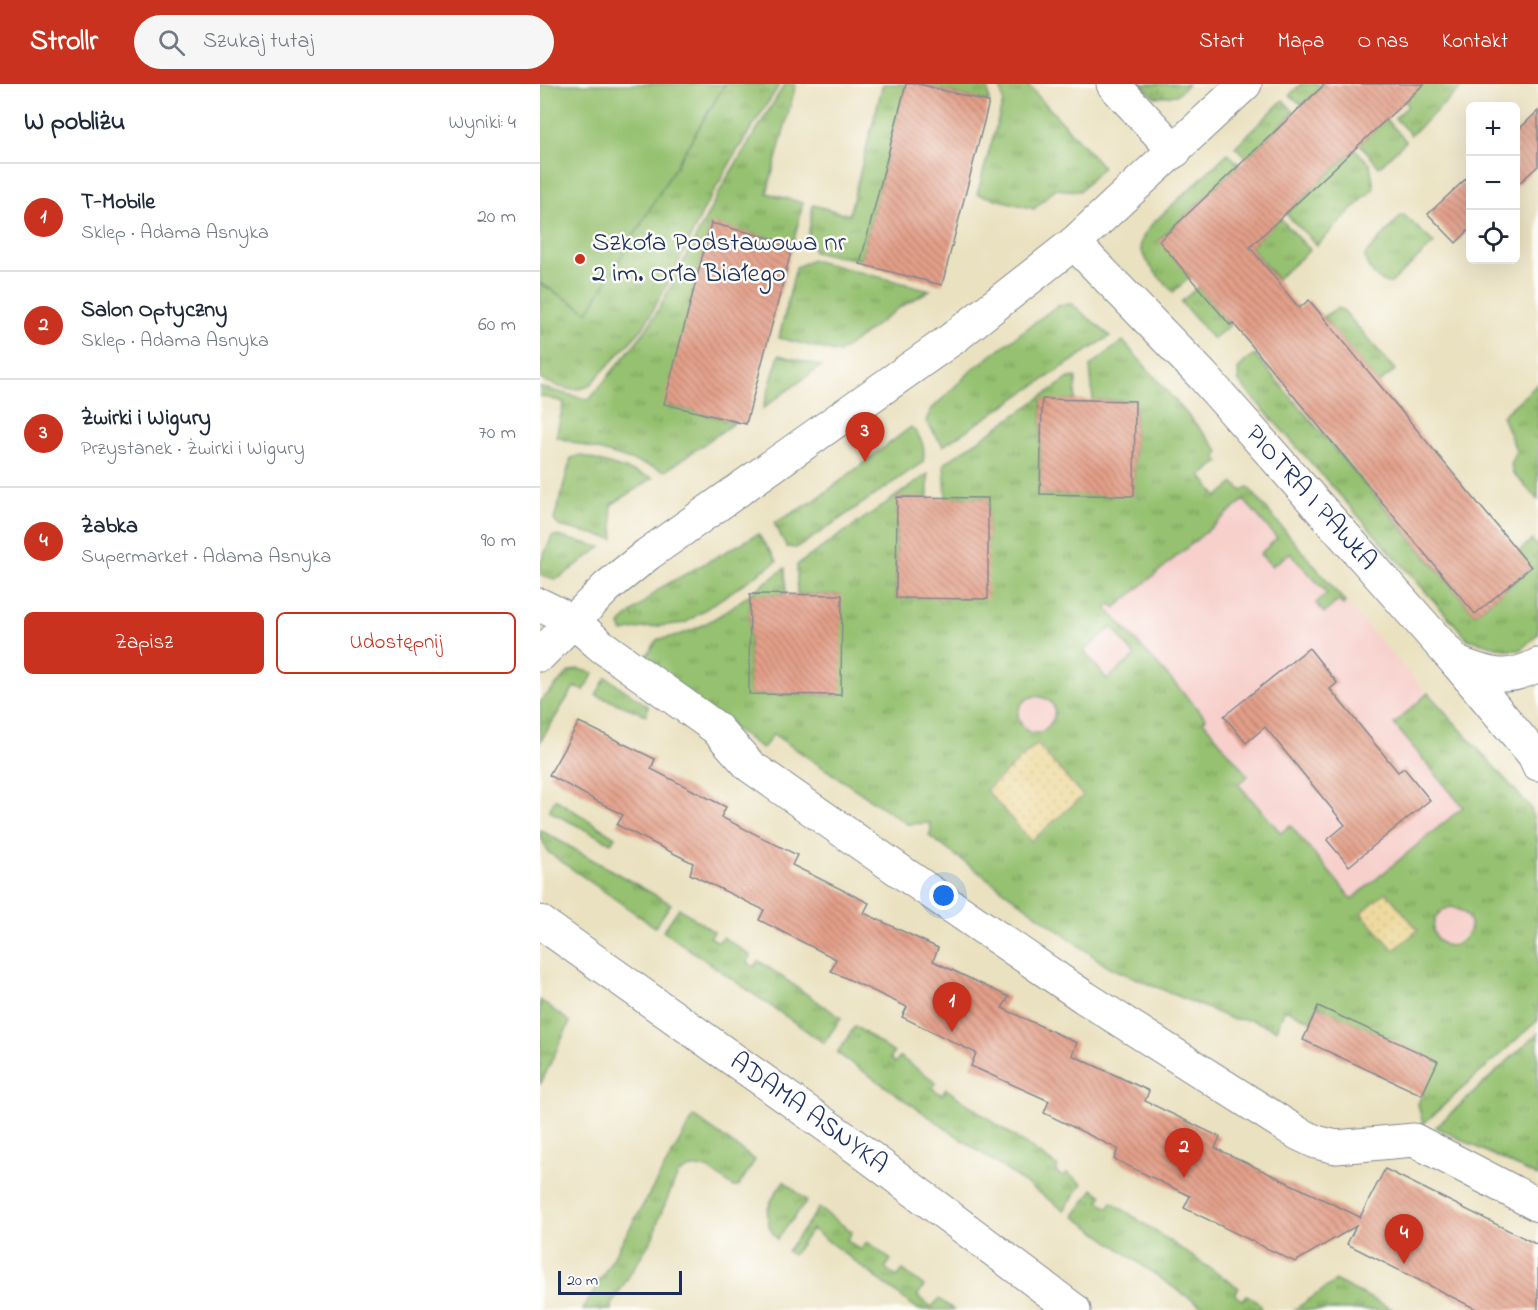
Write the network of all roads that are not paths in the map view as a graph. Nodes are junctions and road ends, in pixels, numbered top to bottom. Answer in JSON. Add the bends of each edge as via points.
{"nodes":[{"id":1,"x":1113,"y":84,"type":"edge"},
{"id":2,"x":1245,"y":84,"type":"edge"},
{"id":3,"x":1175,"y":151,"type":"junction"},
{"id":4,"x":1074,"y":243,"type":"junction"},
{"id":5,"x":540,"y":605,"type":"edge"},
{"id":6,"x":573,"y":621,"type":"junction"},
{"id":7,"x":540,"y":655,"type":"edge"},
{"id":8,"x":1457,"y":663,"type":"junction"},
{"id":9,"x":1538,"y":665,"type":"edge"},
{"id":10,"x":1538,"y":764,"type":"edge"},
{"id":11,"x":540,"y":922,"type":"edge"},
{"id":12,"x":1538,"y":1205,"type":"edge"},
{"id":13,"x":1074,"y":1310,"type":"edge"}],
"edges":[{"from":1,"to":3,"type":"street"},
{"from":2,"to":3,"type":"street"},
{"from":3,"to":4,"type":"street"},
{"from":4,"to":6,"type":"street","via":[[952,339],[648,554]]},
{"from":4,"to":8,"type":"street","name":"PIOTRA I PAWŁA","via":[[1202,375]]},
{"from":5,"to":6,"type":"street"},
{"from":6,"to":7,"type":"street"},
{"from":6,"to":12,"type":"street","via":[[600,645],[716,728],[742,759],[759,772],[1084,997],[1299,1134],[1336,1147],[1414,1140]]},
{"from":8,"to":9,"type":"street","via":[[1505,676],[1521,674]]},
{"from":8,"to":10,"type":"street","name":"PIOTRA I PAWŁA"},
{"from":11,"to":13,"type":"street","name":"ADAMA ASNYKA","via":[[844,1138]]}]}
